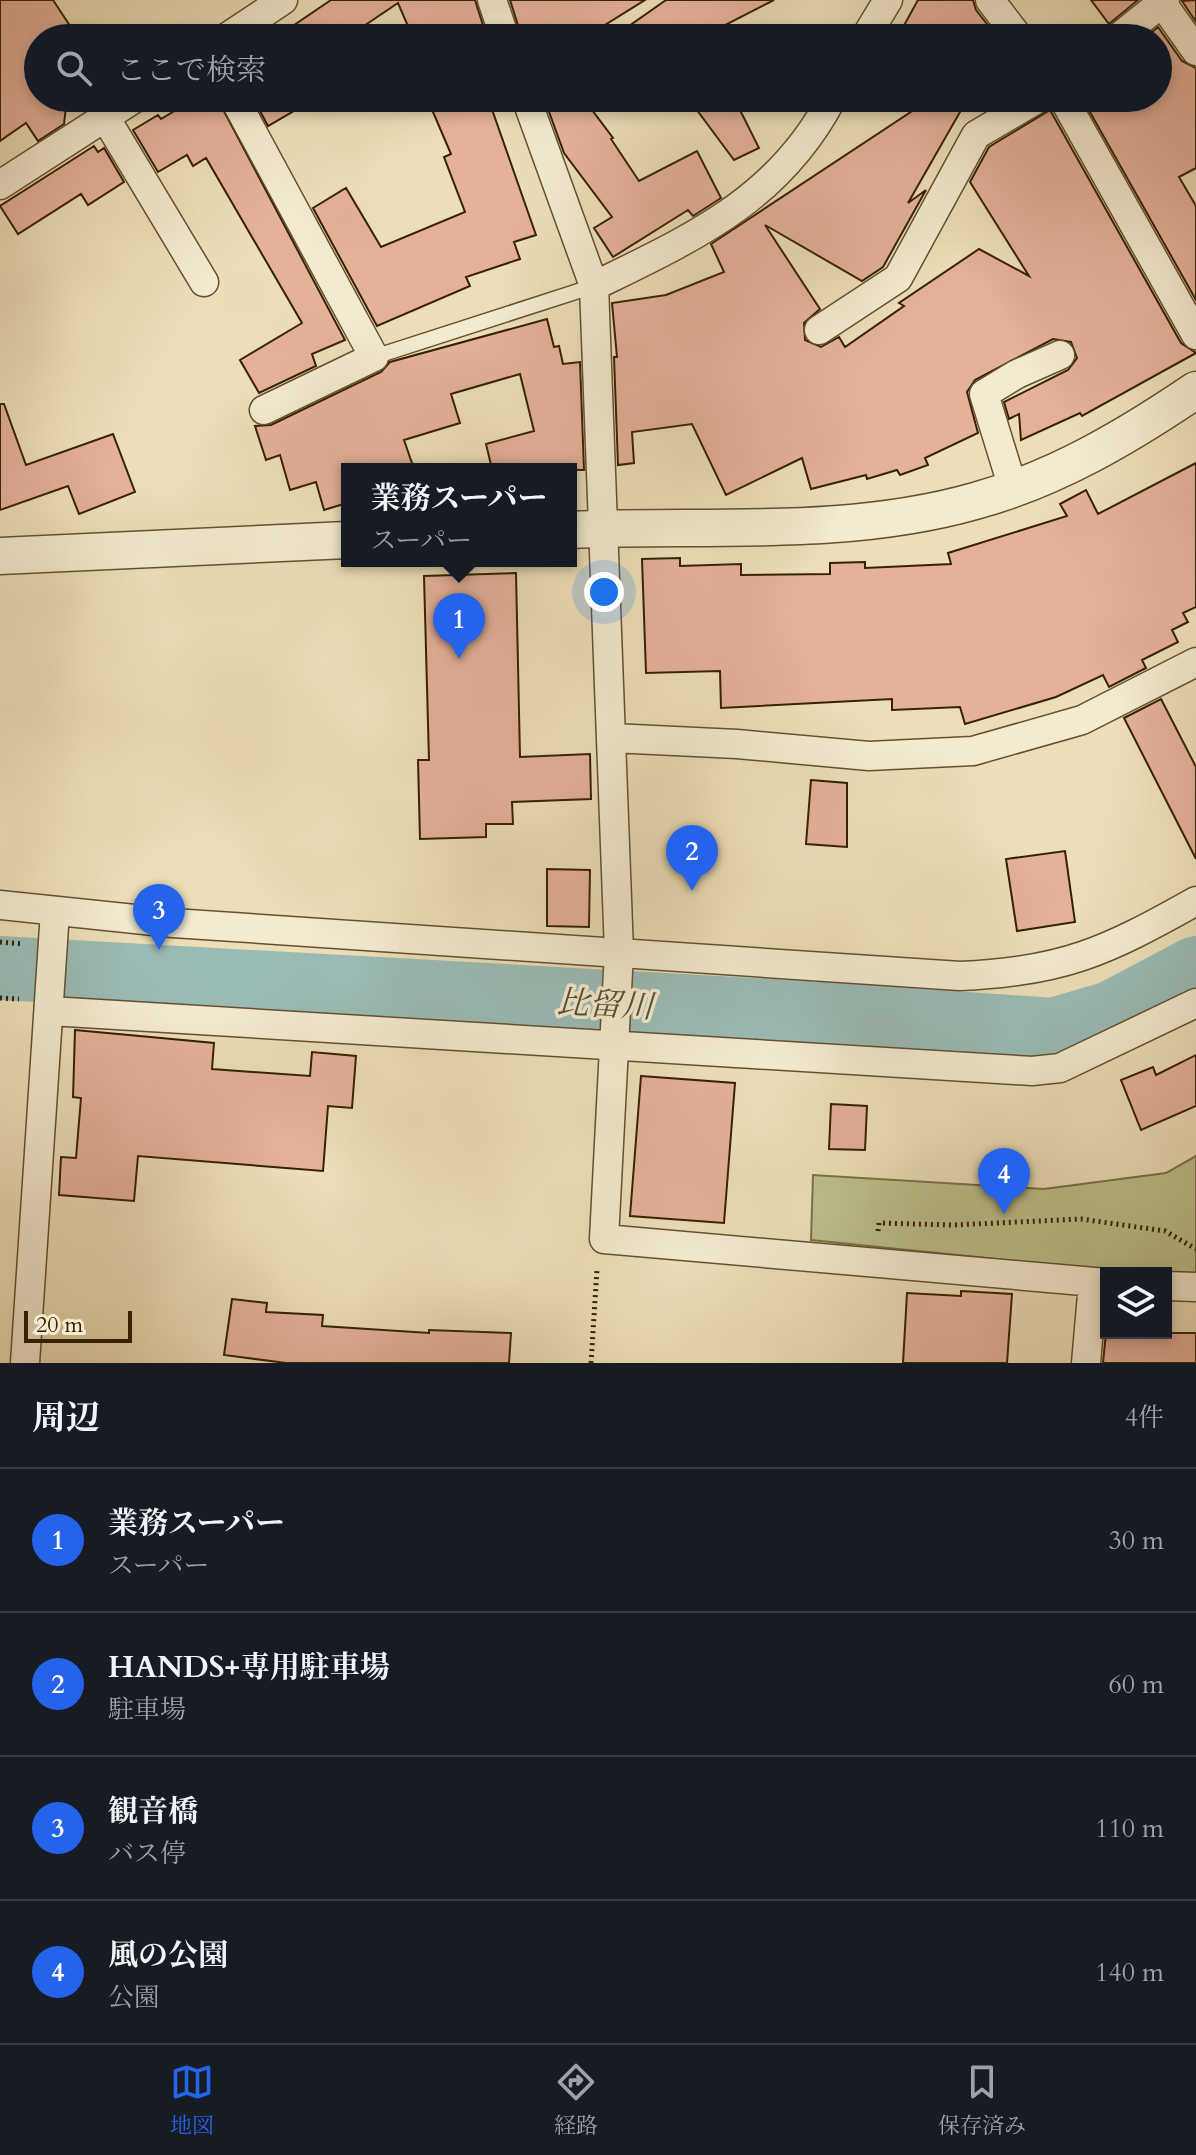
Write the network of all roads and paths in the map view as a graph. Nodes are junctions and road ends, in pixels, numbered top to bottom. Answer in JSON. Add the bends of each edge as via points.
{"nodes":[{"id":1,"x":283,"y":0,"type":"edge"},
{"id":2,"x":492,"y":0,"type":"edge"},
{"id":3,"x":888,"y":0,"type":"edge"},
{"id":4,"x":990,"y":0,"type":"edge"},
{"id":5,"x":1163,"y":1,"type":"edge"},
{"id":6,"x":247,"y":24,"type":"edge"},
{"id":7,"x":500,"y":24,"type":"edge"},
{"id":8,"x":873,"y":24,"type":"edge"},
{"id":9,"x":1008,"y":24,"type":"edge"},
{"id":10,"x":1135,"y":24,"type":"edge"},
{"id":11,"x":1196,"y":51,"type":"edge"},
{"id":12,"x":113,"y":112,"type":"edge"},
{"id":13,"x":242,"y":112,"type":"edge"},
{"id":14,"x":531,"y":112,"type":"edge"},
{"id":15,"x":824,"y":112,"type":"edge"},
{"id":16,"x":1015,"y":112,"type":"edge"},
{"id":17,"x":1071,"y":112,"type":"edge"},
{"id":18,"x":105,"y":117,"type":"junction"},
{"id":19,"x":0,"y":185,"type":"edge"},
{"id":20,"x":204,"y":282,"type":"dead end"},
{"id":21,"x":594,"y":286,"type":"junction"},
{"id":22,"x":819,"y":330,"type":"dead end"},
{"id":23,"x":1196,"y":335,"type":"edge"},
{"id":24,"x":1060,"y":355,"type":"dead end"},
{"id":25,"x":374,"y":357,"type":"junction"},
{"id":26,"x":1196,"y":390,"type":"edge"},
{"id":27,"x":264,"y":410,"type":"dead end"},
{"id":28,"x":1013,"y":488,"type":"junction"},
{"id":29,"x":587,"y":529,"type":"edge"},
{"id":30,"x":341,"y":540,"type":"edge"},
{"id":31,"x":0,"y":556,"type":"edge"},
{"id":32,"x":1196,"y":662,"type":"edge"},
{"id":33,"x":612,"y":738,"type":"junction"},
{"id":34,"x":1196,"y":901,"type":"edge"},
{"id":35,"x":0,"y":905,"type":"edge"},
{"id":36,"x":55,"y":911,"type":"junction"},
{"id":37,"x":619,"y":952,"type":"junction"},
{"id":38,"x":50,"y":999,"type":"junction"},
{"id":39,"x":1196,"y":1003,"type":"edge"},
{"id":40,"x":614,"y":1035,"type":"junction"},
{"id":41,"x":604,"y":1239,"type":"junction"},
{"id":42,"x":1196,"y":1249,"type":"edge"},
{"id":43,"x":876,"y":1262,"type":"junction"},
{"id":44,"x":1100,"y":1283,"type":"edge"},
{"id":45,"x":1172,"y":1286,"type":"edge"},
{"id":46,"x":1196,"y":1287,"type":"edge"},
{"id":47,"x":25,"y":1363,"type":"edge"},
{"id":48,"x":591,"y":1363,"type":"edge"},
{"id":49,"x":1086,"y":1363,"type":"edge"}],
"edges":[{"from":1,"to":6,"type":"street"},
{"from":2,"to":7,"type":"street"},
{"from":3,"to":8,"type":"street"},
{"from":4,"to":9,"type":"street"},
{"from":5,"to":10,"type":"street"},
{"from":5,"to":11,"type":"street"},
{"from":12,"to":18,"type":"street"},
{"from":13,"to":25,"type":"street"},
{"from":14,"to":21,"type":"street"},
{"from":15,"to":21,"type":"street","via":[[800,152],[762,191],[698,235]]},
{"from":16,"to":22,"type":"street","via":[[976,135],[898,278]]},
{"from":17,"to":23,"type":"street"},
{"from":18,"to":19,"type":"street"},
{"from":18,"to":20,"type":"street"},
{"from":21,"to":25,"type":"lane"},
{"from":21,"to":29,"type":"street"},
{"from":24,"to":28,"type":"street","via":[[984,394]]},
{"from":25,"to":27,"type":"street"},
{"from":26,"to":28,"type":"street","via":[[1116,442]]},
{"from":28,"to":29,"type":"street","via":[[948,508],[883,518],[788,527]]},
{"from":29,"to":33,"type":"street"},
{"from":30,"to":31,"type":"street"},
{"from":32,"to":33,"type":"street","via":[[1082,720],[973,751],[869,756]]},
{"from":33,"to":37,"type":"street"},
{"from":34,"to":37,"type":"street","via":[[1121,943],[1019,974],[960,976]]},
{"from":35,"to":36,"type":"street"},
{"from":36,"to":37,"type":"street"},
{"from":36,"to":38,"type":"street"},
{"from":37,"to":40,"type":"street"},
{"from":38,"to":40,"type":"street"},
{"from":38,"to":47,"type":"street"},
{"from":39,"to":40,"type":"street","via":[[1060,1068],[1032,1071]]},
{"from":40,"to":41,"type":"street"},
{"from":41,"to":43,"type":"street"},
{"from":41,"to":48,"type":"path","via":[[598,1251]]},
{"from":42,"to":43,"type":"path","via":[[1165,1231],[1081,1219],[879,1223]]},
{"from":43,"to":44,"type":"street"},
{"from":44,"to":49,"type":"street"},
{"from":45,"to":46,"type":"street"}]}
